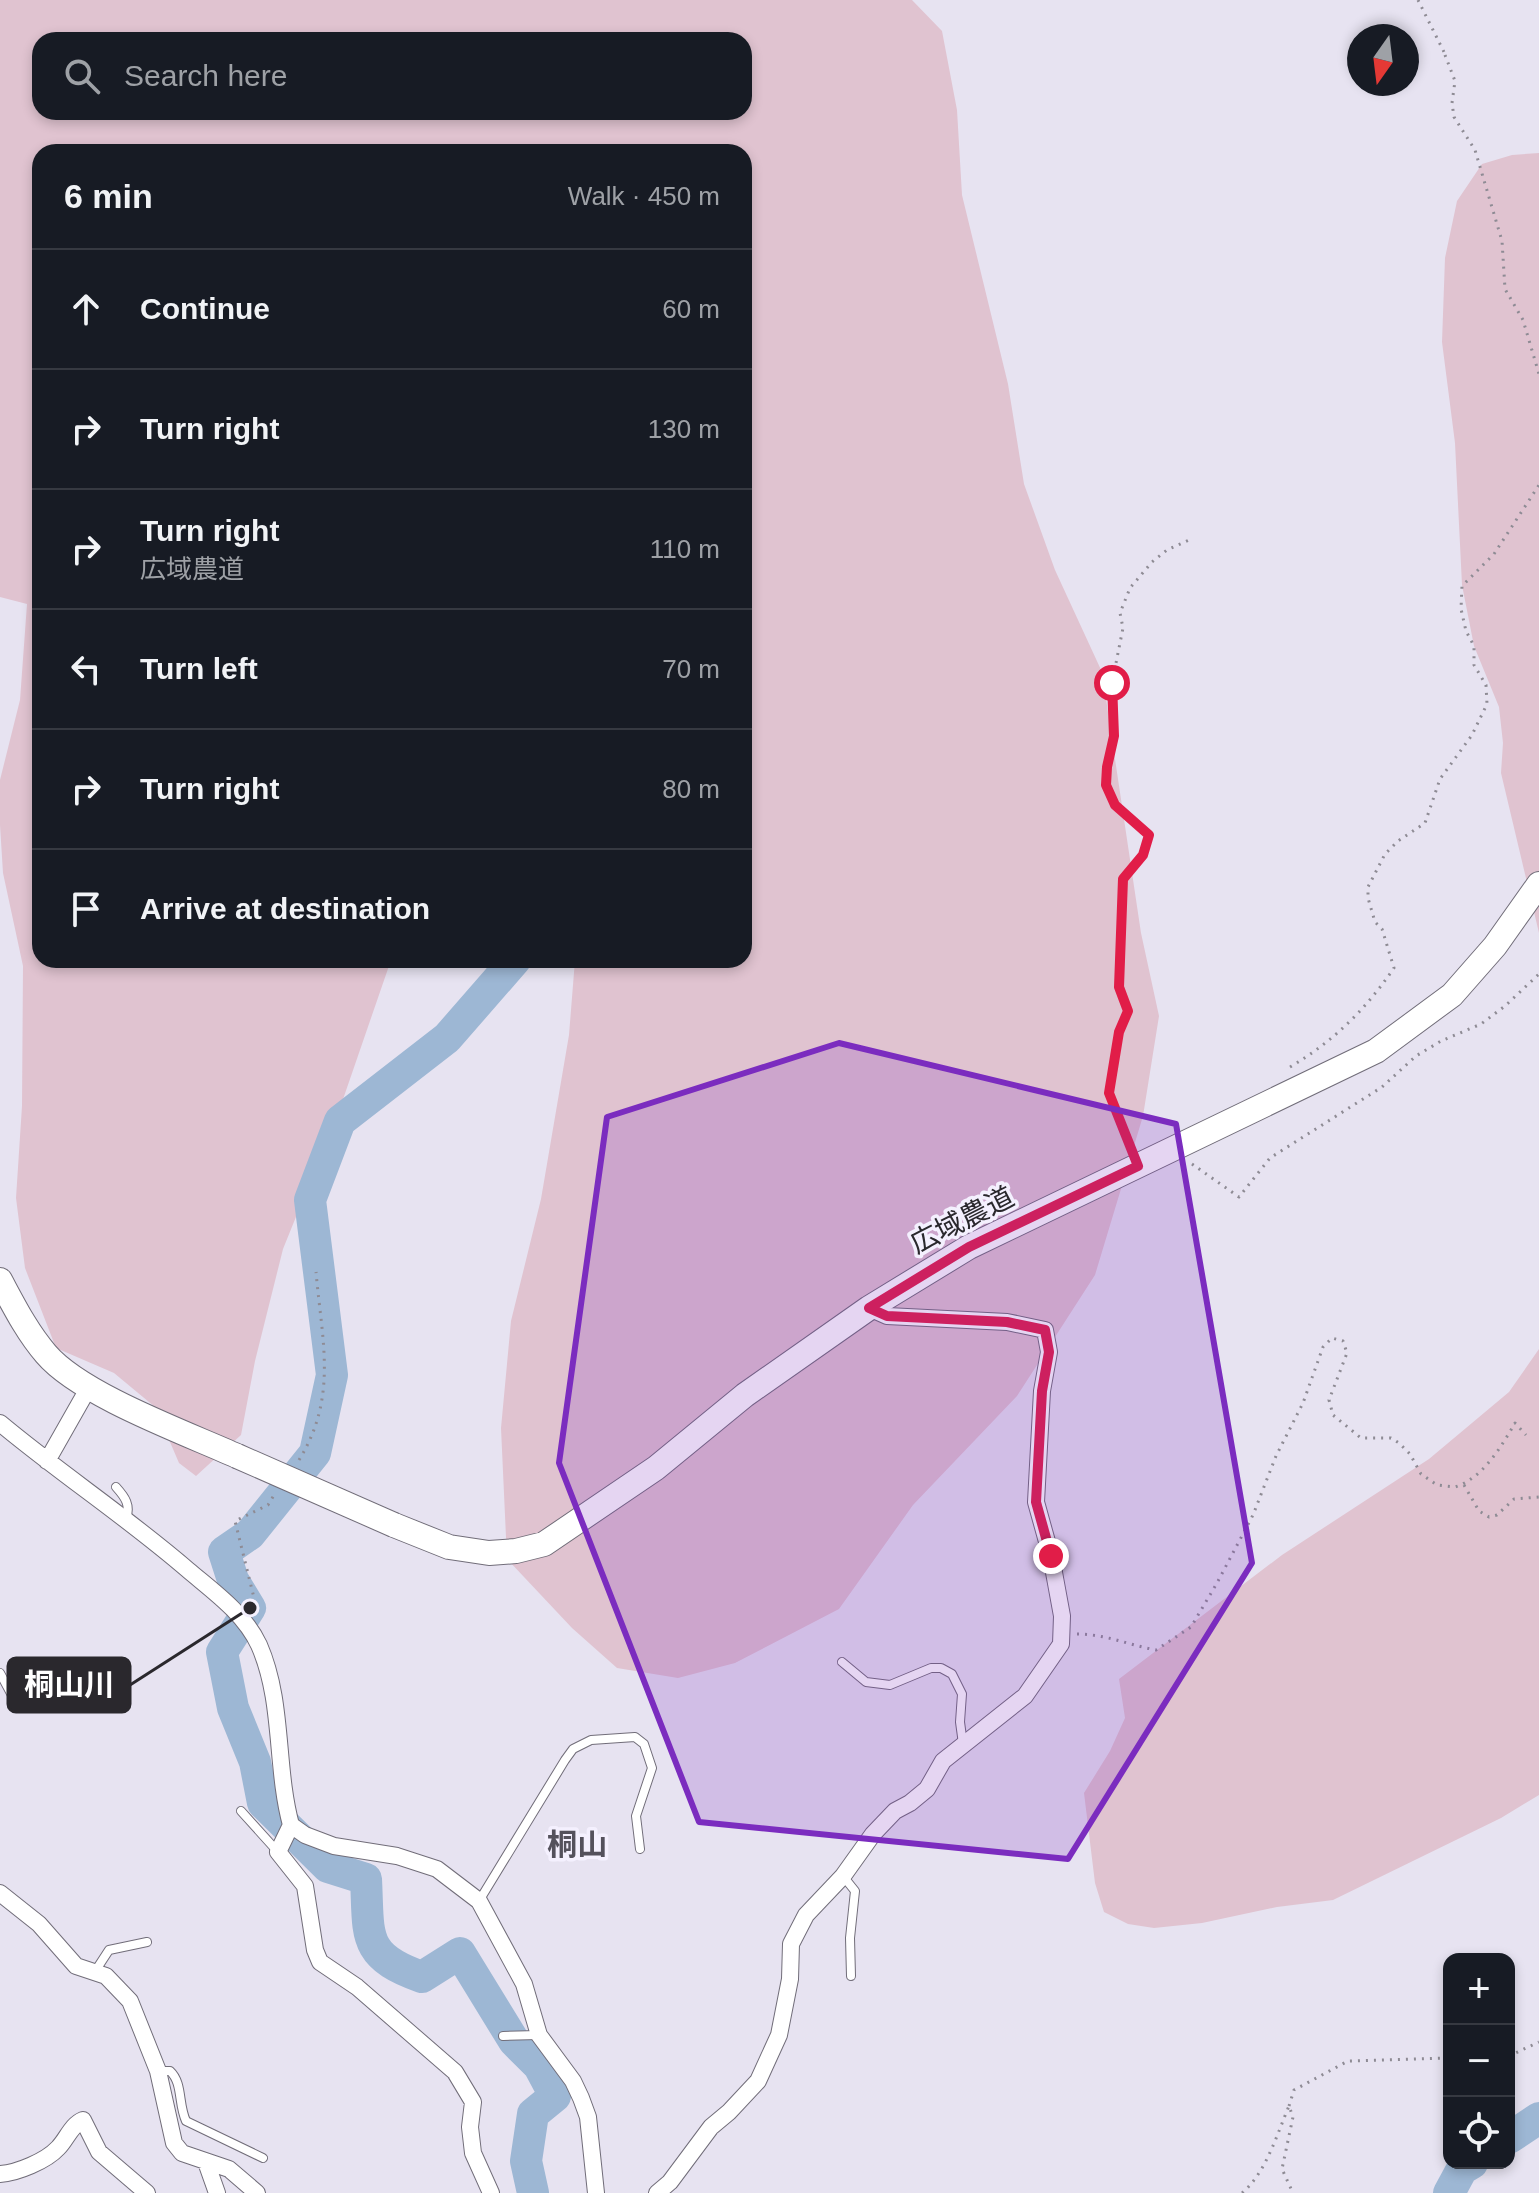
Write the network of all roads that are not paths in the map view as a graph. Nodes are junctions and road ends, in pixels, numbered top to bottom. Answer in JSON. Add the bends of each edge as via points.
{"nodes":[{"id":1,"x":1539,"y":884,"type":"edge"},
{"id":2,"x":0,"y":1280,"type":"edge"},
{"id":3,"x":869,"y":1308,"type":"junction"},
{"id":4,"x":89,"y":1387,"type":"junction"},
{"id":5,"x":0,"y":1423,"type":"edge"},
{"id":6,"x":47,"y":1461,"type":"junction"},
{"id":7,"x":116,"y":1487,"type":"dead end"},
{"id":8,"x":126,"y":1519,"type":"junction"},
{"id":9,"x":842,"y":1662,"type":"dead end"},
{"id":10,"x":0,"y":1673,"type":"edge"},
{"id":11,"x":33,"y":1701,"type":"dead end"},
{"id":12,"x":964,"y":1744,"type":"junction"},
{"id":13,"x":241,"y":1811,"type":"dead end"},
{"id":14,"x":291,"y":1825,"type":"junction"},
{"id":15,"x":640,"y":1849,"type":"dead end"},
{"id":16,"x":278,"y":1852,"type":"junction"},
{"id":17,"x":843,"y":1876,"type":"junction"},
{"id":18,"x":0,"y":1893,"type":"edge"},
{"id":19,"x":479,"y":1901,"type":"junction"},
{"id":20,"x":147,"y":1942,"type":"dead end"},
{"id":21,"x":94,"y":1973,"type":"junction"},
{"id":22,"x":851,"y":1976,"type":"dead end"},
{"id":23,"x":539,"y":2035,"type":"junction"},
{"id":24,"x":503,"y":2036,"type":"dead end"},
{"id":25,"x":158,"y":2071,"type":"junction"},
{"id":26,"x":263,"y":2158,"type":"dead end"},
{"id":27,"x":206,"y":2162,"type":"junction"},
{"id":28,"x":0,"y":2174,"type":"edge"},
{"id":29,"x":147,"y":2193,"type":"edge"},
{"id":30,"x":217,"y":2193,"type":"edge"},
{"id":31,"x":257,"y":2193,"type":"edge"},
{"id":32,"x":491,"y":2193,"type":"edge"},
{"id":33,"x":596,"y":2193,"type":"edge"},
{"id":34,"x":657,"y":2193,"type":"edge"}],
"edges":[{"from":1,"to":3,"type":"street","name":"広域農道","via":[[1452,995],[1376,1051],[969,1247]]},
{"from":2,"to":4,"type":"street","name":"広域農道","via":[[48,1356]]},
{"from":3,"to":4,"type":"street","name":"広域農道","bridge":true,"via":[[745,1395],[656,1468],[544,1544],[516,1551],[449,1547]]},
{"from":3,"to":12,"type":"street","via":[[887,1316],[1007,1322],[1045,1330],[1049,1352],[1036,1502],[1062,1616],[1061,1644],[1025,1696]]},
{"from":4,"to":6,"type":"street"},
{"from":5,"to":6,"type":"street"},
{"from":6,"to":8,"type":"street"},
{"from":7,"to":8,"type":"lane","via":[[129,1510]]},
{"from":8,"to":14,"type":"street","via":[[211,1586],[260,1647],[272,1688]]},
{"from":9,"to":12,"type":"lane","via":[[866,1682],[890,1685],[931,1668],[952,1674],[962,1694]]},
{"from":10,"to":11,"type":"lane","via":[[15,1701]]},
{"from":12,"to":17,"type":"street","via":[[943,1761],[927,1789],[873,1834]]},
{"from":13,"to":16,"type":"lane"},
{"from":14,"to":16,"type":"street"},
{"from":14,"to":19,"type":"street","via":[[334,1846],[437,1869]]},
{"from":15,"to":19,"type":"lane","via":[[636,1816],[652,1768],[644,1744],[635,1737],[591,1740],[565,1760]]},
{"from":16,"to":32,"type":"street","via":[[305,1886],[320,1962],[455,2072],[473,2102],[473,2153]]},
{"from":17,"to":22,"type":"lane","via":[[855,1891]]},
{"from":17,"to":34,"type":"street","via":[[806,1915],[791,1944],[779,2035],[758,2081],[711,2127]]},
{"from":18,"to":21,"type":"street","via":[[39,1924],[76,1966]]},
{"from":19,"to":23,"type":"street","via":[[524,1984]]},
{"from":20,"to":21,"type":"lane","via":[[109,1950]]},
{"from":21,"to":25,"type":"street","via":[[106,1976],[130,2001]]},
{"from":23,"to":24,"type":"lane"},
{"from":23,"to":33,"type":"street","via":[[573,2081],[588,2117]]},
{"from":25,"to":26,"type":"lane","via":[[170,2071],[177,2078],[186,2121]]},
{"from":25,"to":27,"type":"street","via":[[174,2143],[182,2153]]},
{"from":27,"to":30,"type":"street"},
{"from":27,"to":31,"type":"street","via":[[229,2169]]},
{"from":28,"to":29,"type":"street","via":[[56,2151],[83,2120],[99,2152]]}]}
